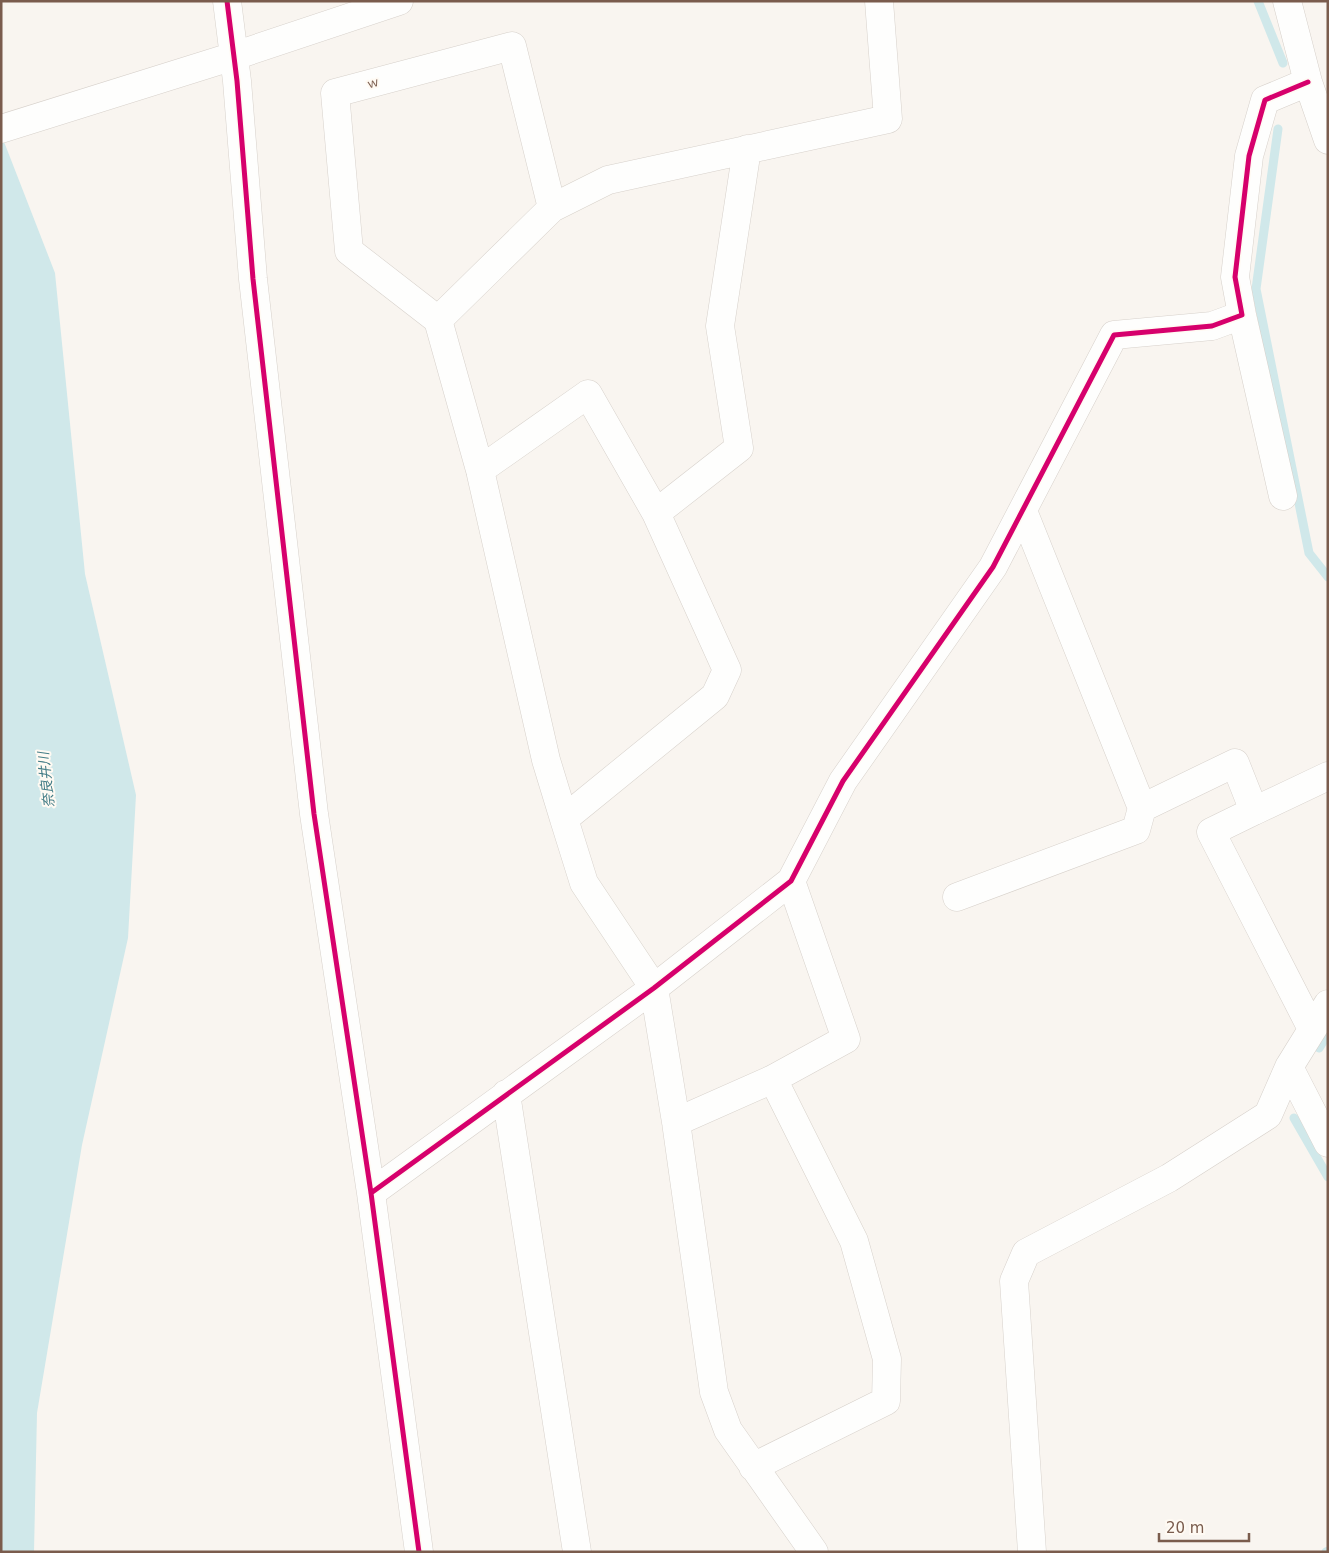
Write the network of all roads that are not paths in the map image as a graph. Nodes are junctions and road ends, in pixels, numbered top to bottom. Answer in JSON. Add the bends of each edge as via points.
{"nodes":[{"id":1,"x":227,"y":1,"type":"edge"},
{"id":2,"x":399,"y":1,"type":"edge"},
{"id":3,"x":878,"y":1,"type":"edge"},
{"id":4,"x":1287,"y":1,"type":"edge"},
{"id":5,"x":225,"y":59,"type":"junction"},
{"id":6,"x":1308,"y":82,"type":"junction"},
{"id":7,"x":1,"y":129,"type":"edge"},
{"id":8,"x":1328,"y":140,"type":"edge"},
{"id":9,"x":747,"y":150,"type":"junction"},
{"id":10,"x":552,"y":208,"type":"junction"},
{"id":11,"x":1242,"y":315,"type":"junction"},
{"id":12,"x":438,"y":320,"type":"junction"},
{"id":13,"x":480,"y":470,"type":"junction"},
{"id":14,"x":1283,"y":496,"type":"dead end"},
{"id":15,"x":1023,"y":511,"type":"junction"},
{"id":16,"x":656,"y":513,"type":"junction"},
{"id":17,"x":1328,"y":776,"type":"edge"},
{"id":18,"x":1142,"y":808,"type":"junction"},
{"id":19,"x":1254,"y":811,"type":"junction"},
{"id":20,"x":564,"y":819,"type":"junction"},
{"id":21,"x":791,"y":882,"type":"junction"},
{"id":22,"x":958,"y":897,"type":"dead end"},
{"id":23,"x":654,"y":988,"type":"junction"},
{"id":24,"x":1328,"y":1004,"type":"edge"},
{"id":25,"x":1312,"y":1029,"type":"junction"},
{"id":26,"x":1289,"y":1067,"type":"junction"},
{"id":27,"x":773,"y":1079,"type":"junction"},
{"id":28,"x":506,"y":1094,"type":"junction"},
{"id":29,"x":676,"y":1122,"type":"junction"},
{"id":30,"x":1328,"y":1143,"type":"edge"},
{"id":31,"x":371,"y":1192,"type":"junction"},
{"id":32,"x":753,"y":1467,"type":"junction"},
{"id":33,"x":419,"y":1552,"type":"edge"},
{"id":34,"x":577,"y":1552,"type":"edge"},
{"id":35,"x":814,"y":1552,"type":"edge"},
{"id":36,"x":1032,"y":1552,"type":"edge"}],
"edges":[{"from":1,"to":5,"type":"street"},
{"from":2,"to":5,"type":"street"},
{"from":3,"to":9,"type":"street","via":[[888,118]]},
{"from":4,"to":6,"type":"street"},
{"from":5,"to":7,"type":"street"},
{"from":5,"to":31,"type":"street","via":[[314,814]]},
{"from":6,"to":8,"type":"street"},
{"from":6,"to":11,"type":"street","via":[[1265,100],[1249,156],[1235,276]]},
{"from":9,"to":10,"type":"street","via":[[608,180]]},
{"from":9,"to":16,"type":"street","via":[[720,326],[739,448]]},
{"from":10,"to":12,"type":"street"},
{"from":10,"to":12,"type":"street","name":"ｗ","via":[[512,46],[335,93],[349,251]]},
{"from":11,"to":14,"type":"street"},
{"from":11,"to":15,"type":"street","via":[[1212,326],[1114,335]]},
{"from":12,"to":13,"type":"street"},
{"from":13,"to":16,"type":"street","via":[[588,394]]},
{"from":13,"to":20,"type":"street","via":[[546,760]]},
{"from":15,"to":18,"type":"street"},
{"from":15,"to":21,"type":"street","via":[[994,567],[843,781]]},
{"from":16,"to":20,"type":"street","via":[[727,670],[715,696]]},
{"from":17,"to":19,"type":"street"},
{"from":18,"to":19,"type":"street","via":[[1236,763]]},
{"from":18,"to":22,"type":"street","via":[[1136,830]]},
{"from":19,"to":25,"type":"street","via":[[1211,832]]},
{"from":20,"to":23,"type":"street","via":[[584,883]]},
{"from":21,"to":23,"type":"street"},
{"from":21,"to":27,"type":"street","via":[[846,1039]]},
{"from":23,"to":28,"type":"street"},
{"from":23,"to":29,"type":"street"},
{"from":24,"to":25,"type":"street"},
{"from":25,"to":26,"type":"street"},
{"from":26,"to":30,"type":"street"},
{"from":26,"to":36,"type":"street","via":[[1268,1115],[1168,1178],[1026,1253],[1014,1281]]},
{"from":27,"to":29,"type":"street"},
{"from":27,"to":32,"type":"street","via":[[854,1241],[887,1359],[886,1402]]},
{"from":28,"to":31,"type":"street"},
{"from":28,"to":34,"type":"street"},
{"from":29,"to":32,"type":"street","via":[[714,1392],[728,1430]]},
{"from":31,"to":33,"type":"street"},
{"from":32,"to":35,"type":"street"}]}
